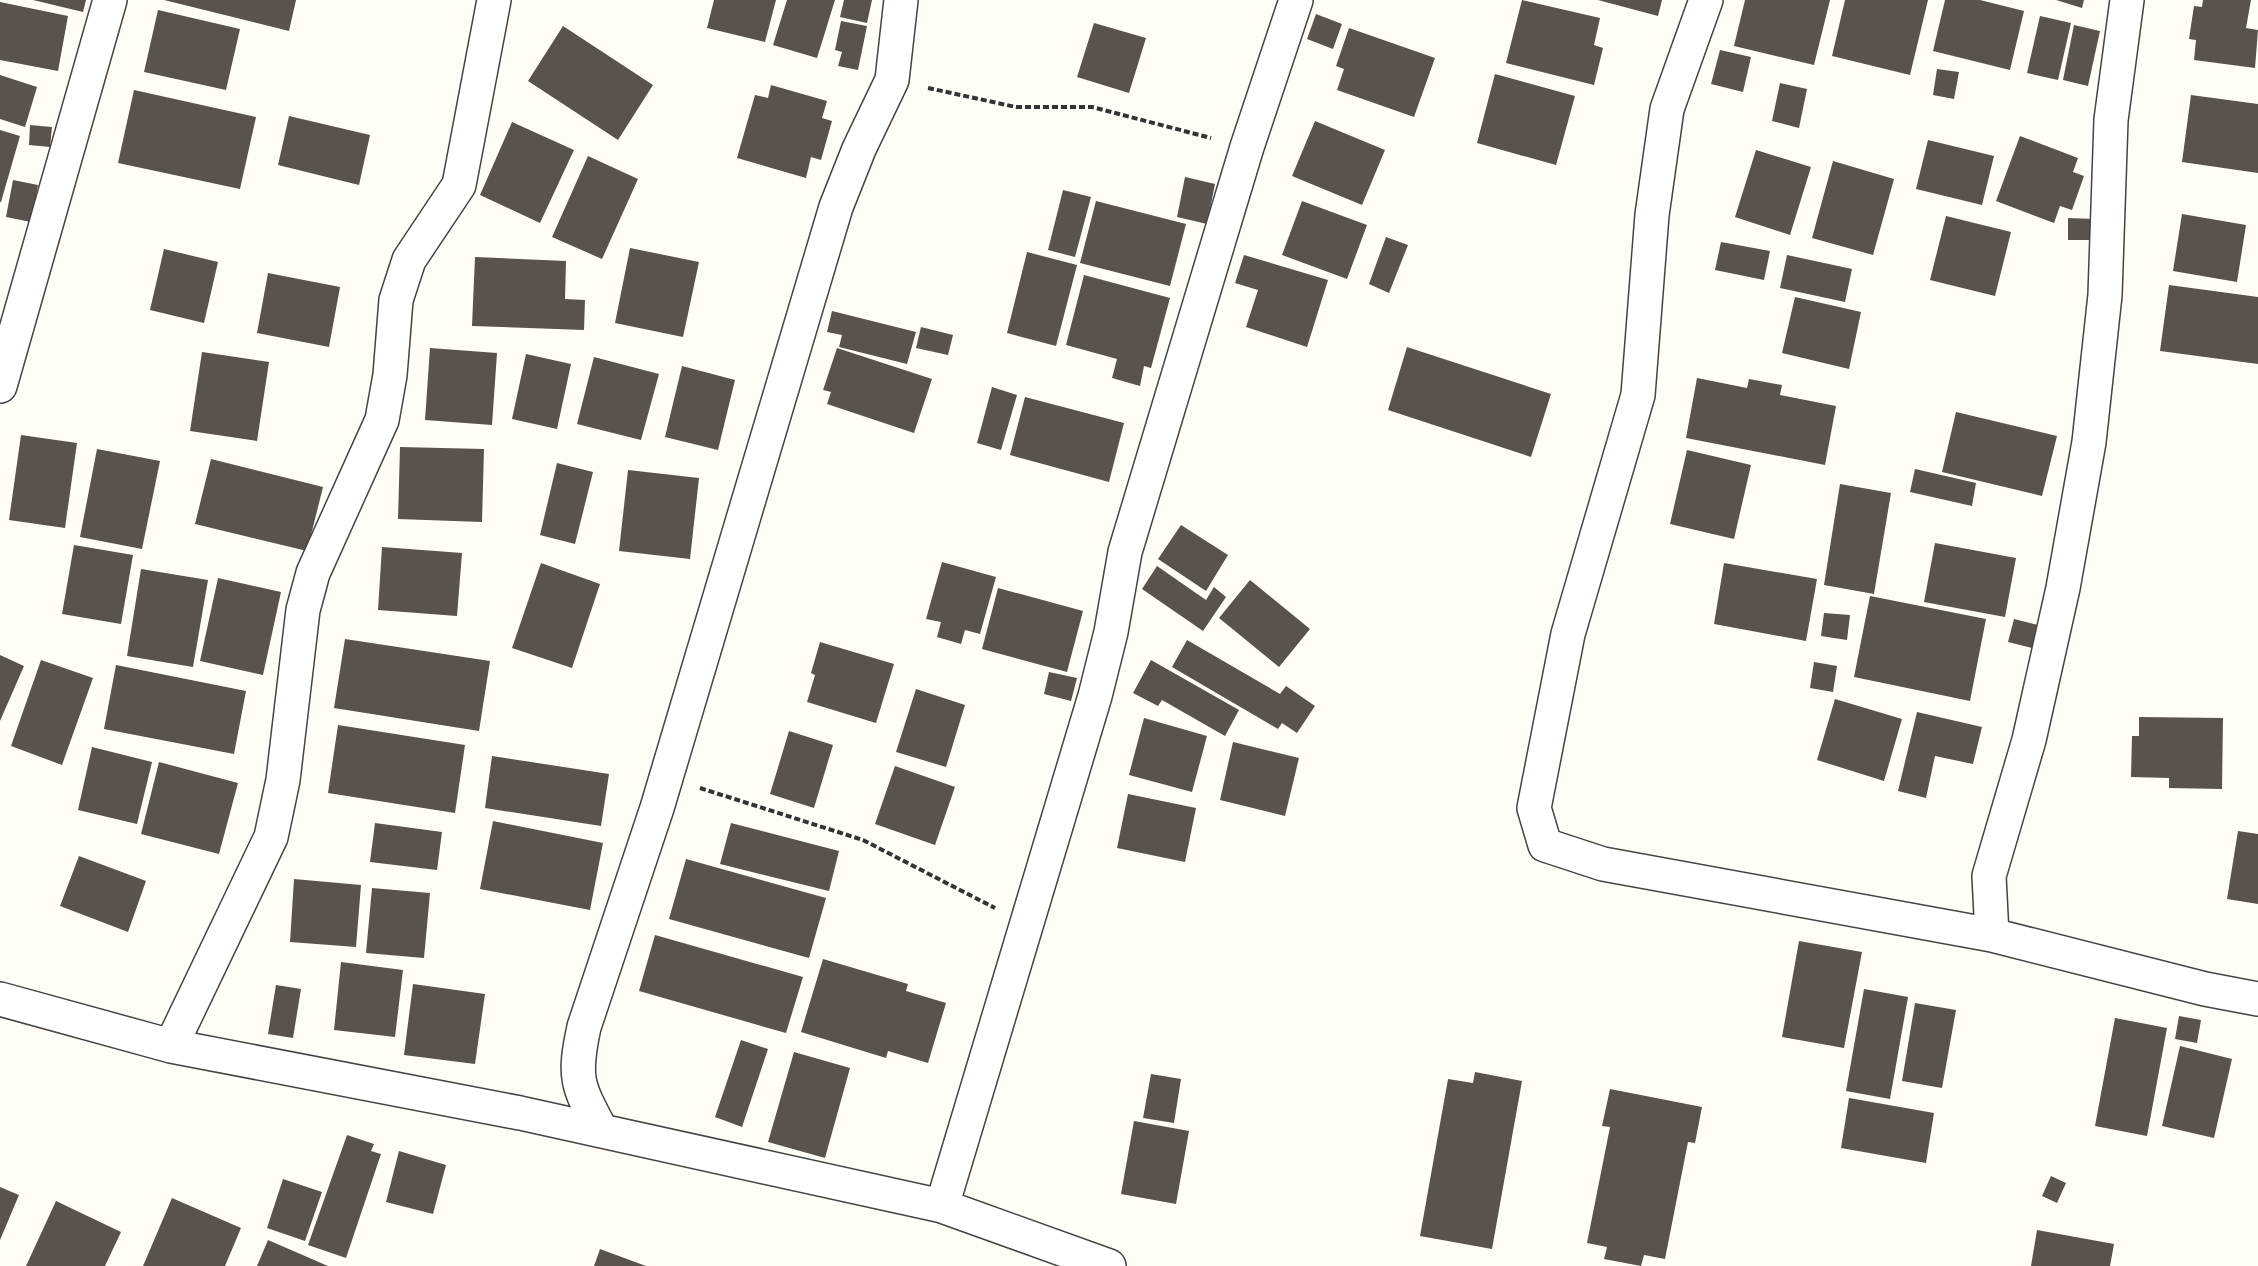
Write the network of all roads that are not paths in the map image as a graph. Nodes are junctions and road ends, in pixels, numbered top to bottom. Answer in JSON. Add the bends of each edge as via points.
{"nodes":[{"id":1,"x":110,"y":0,"type":"edge"},
{"id":2,"x":494,"y":0,"type":"edge"},
{"id":3,"x":901,"y":0,"type":"edge"},
{"id":4,"x":1296,"y":0,"type":"edge"},
{"id":5,"x":1706,"y":0,"type":"edge"},
{"id":6,"x":2127,"y":0,"type":"edge"},
{"id":7,"x":0,"y":386,"type":"edge"},
{"id":8,"x":1992,"y":935,"type":"junction"},
{"id":9,"x":0,"y":999,"type":"edge"},
{"id":10,"x":2258,"y":999,"type":"edge"},
{"id":11,"x":171,"y":1046,"type":"junction"},
{"id":12,"x":601,"y":1130,"type":"junction"},
{"id":13,"x":942,"y":1206,"type":"junction"},
{"id":14,"x":1109,"y":1266,"type":"edge"}],
"edges":[{"from":1,"to":7,"type":"street"},
{"from":2,"to":11,"type":"street","via":[[459,185],[409,260],[396,300],[382,420],[313,573],[303,610],[283,780],[271,837]]},
{"from":3,"to":12,"type":"street","via":[[892,80],[836,207],[657,808],[584,1027],[577,1057],[579,1089]]},
{"from":4,"to":13,"type":"street","via":[[1247,147],[1125,552],[1112,632],[1095,696]]},
{"from":5,"to":8,"type":"street","via":[[1667,109],[1652,215],[1638,395],[1568,634],[1534,808],[1545,845],[1602,864]]},
{"from":6,"to":8,"type":"street","via":[[2111,120],[2105,295],[2089,442],[2063,588],[2029,740],[1989,876]]},
{"from":8,"to":10,"type":"street"},
{"from":9,"to":11,"type":"street"},
{"from":11,"to":12,"type":"street"},
{"from":12,"to":13,"type":"street"},
{"from":13,"to":14,"type":"street"}]}
